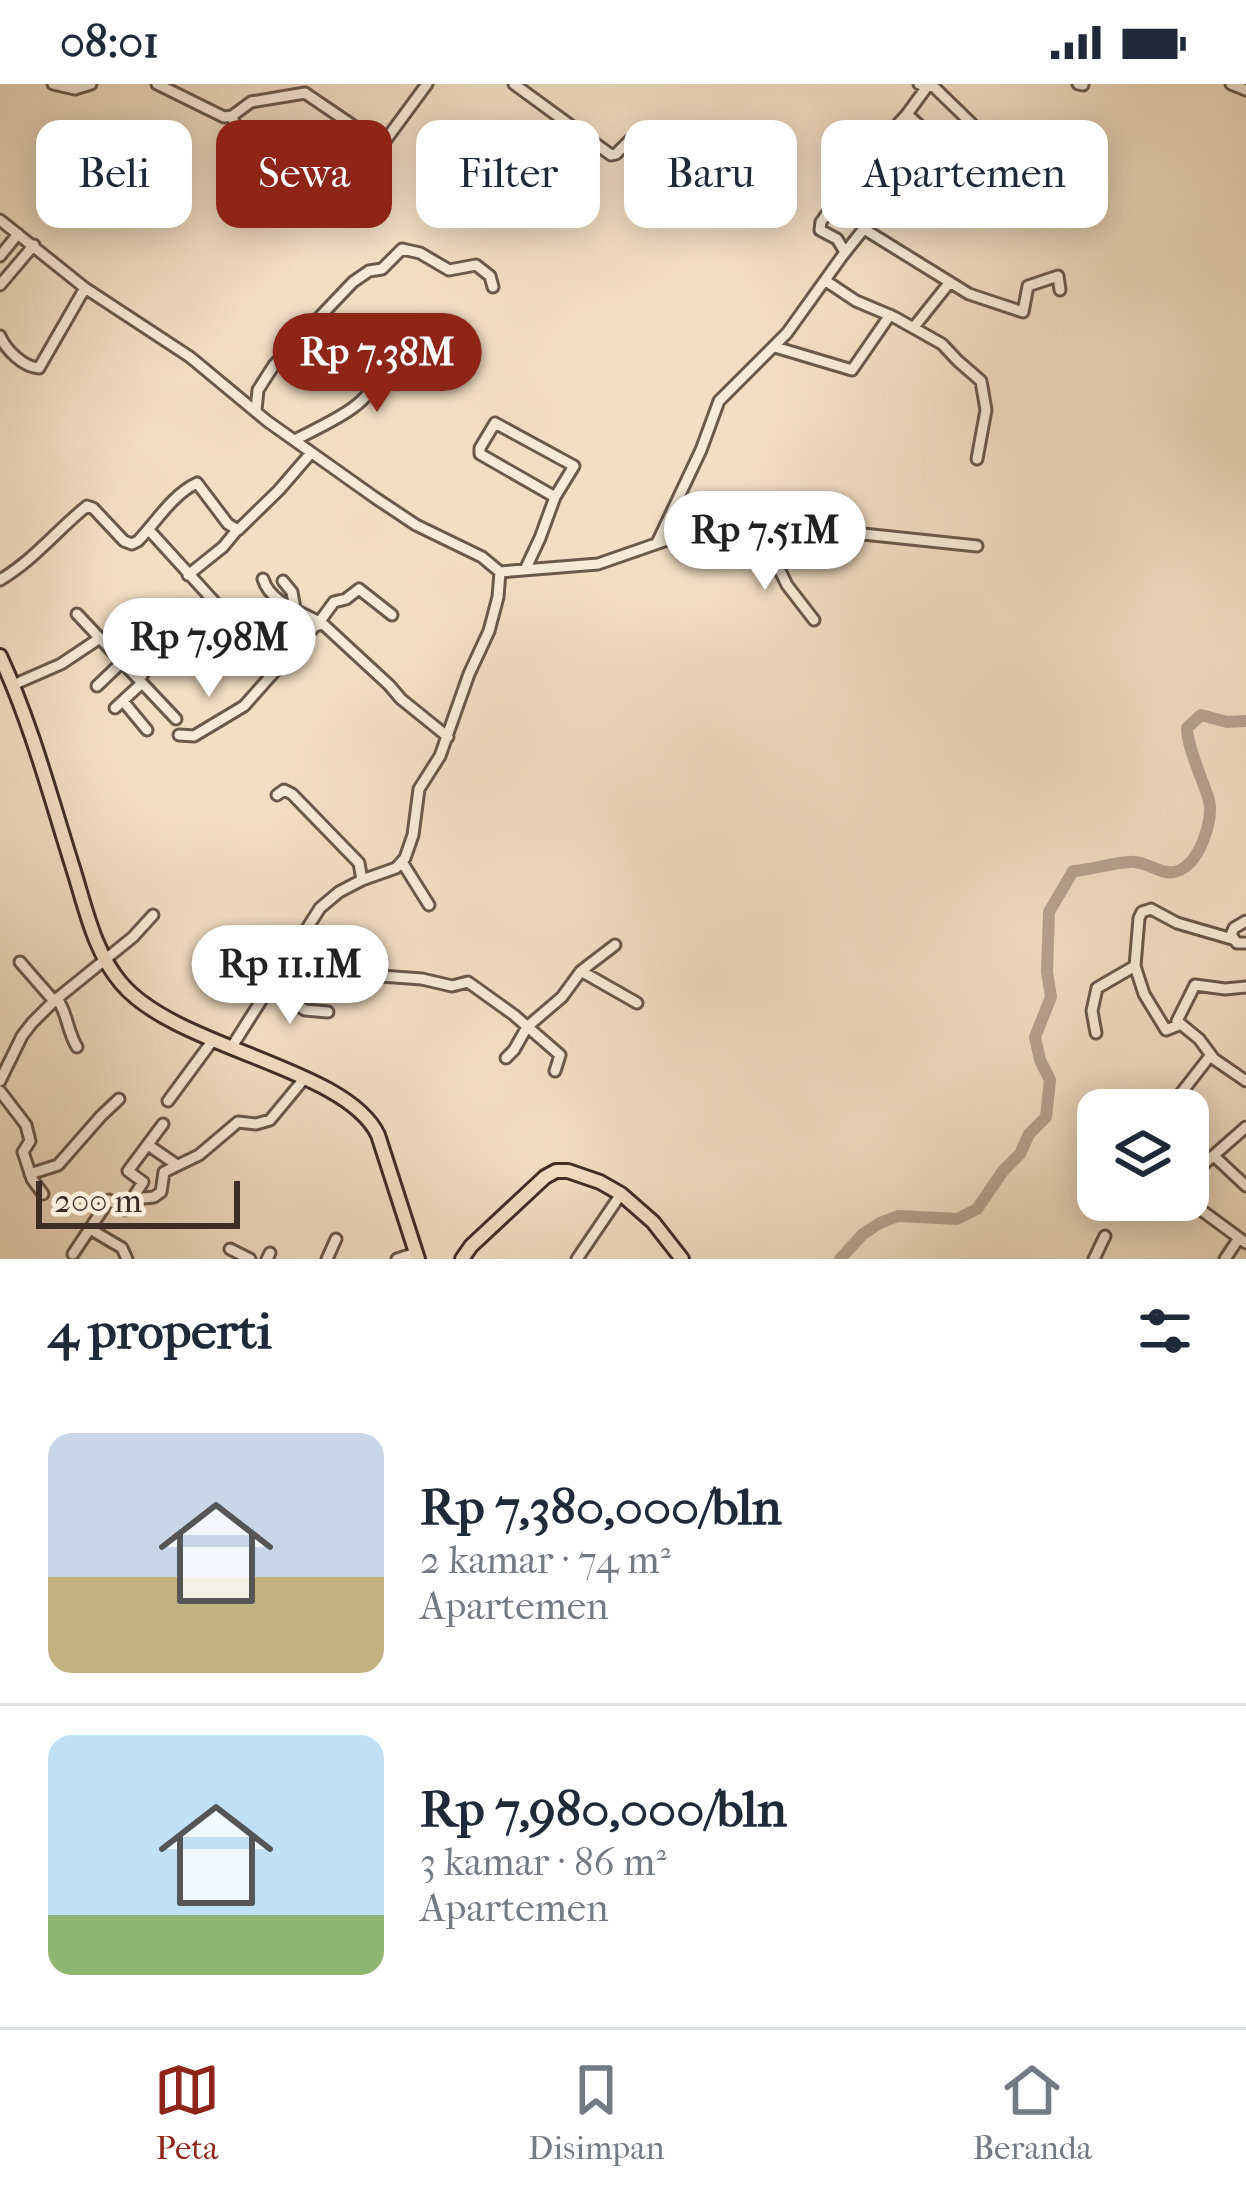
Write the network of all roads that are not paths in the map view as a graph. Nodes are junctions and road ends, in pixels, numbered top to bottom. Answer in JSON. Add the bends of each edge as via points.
{"nodes":[{"id":1,"x":53,"y":84,"type":"edge"},
{"id":2,"x":91,"y":84,"type":"edge"},
{"id":3,"x":158,"y":84,"type":"edge"},
{"id":4,"x":427,"y":84,"type":"edge"},
{"id":5,"x":514,"y":84,"type":"edge"},
{"id":6,"x":919,"y":84,"type":"edge"},
{"id":7,"x":1232,"y":84,"type":"edge"},
{"id":8,"x":928,"y":85,"type":"edge"},
{"id":9,"x":1246,"y":90,"type":"edge"},
{"id":10,"x":907,"y":114,"type":"junction"},
{"id":11,"x":232,"y":116,"type":"junction"},
{"id":12,"x":234,"y":120,"type":"edge"},
{"id":13,"x":913,"y":120,"type":"edge"},
{"id":14,"x":968,"y":120,"type":"edge"},
{"id":15,"x":624,"y":146,"type":"edge"},
{"id":16,"x":0,"y":220,"type":"edge"},
{"id":17,"x":864,"y":230,"type":"joint"},
{"id":18,"x":18,"y":234,"type":"junction"},
{"id":19,"x":34,"y":245,"type":"junction"},
{"id":20,"x":845,"y":252,"type":"junction"},
{"id":21,"x":0,"y":256,"type":"edge"},
{"id":22,"x":826,"y":280,"type":"junction"},
{"id":23,"x":950,"y":282,"type":"junction"},
{"id":24,"x":0,"y":285,"type":"edge"},
{"id":25,"x":494,"y":287,"type":"dead end"},
{"id":26,"x":85,"y":288,"type":"junction"},
{"id":27,"x":1060,"y":290,"type":"dead end"},
{"id":28,"x":890,"y":315,"type":"junction"},
{"id":29,"x":914,"y":327,"type":"junction"},
{"id":30,"x":0,"y":336,"type":"edge"},
{"id":31,"x":775,"y":347,"type":"junction"},
{"id":32,"x":361,"y":359,"type":"dead end"},
{"id":33,"x":256,"y":410,"type":"junction"},
{"id":34,"x":295,"y":440,"type":"junction"},
{"id":35,"x":310,"y":452,"type":"junction"},
{"id":36,"x":977,"y":459,"type":"dead end"},
{"id":37,"x":555,"y":497,"type":"junction"},
{"id":38,"x":149,"y":530,"type":"junction"},
{"id":39,"x":238,"y":530,"type":"junction"},
{"id":40,"x":764,"y":536,"type":"junction"},
{"id":41,"x":657,"y":543,"type":"junction"},
{"id":42,"x":977,"y":546,"type":"dead end"},
{"id":43,"x":525,"y":570,"type":"junction"},
{"id":44,"x":500,"y":572,"type":"junction"},
{"id":45,"x":188,"y":575,"type":"junction"},
{"id":46,"x":263,"y":579,"type":"dead end"},
{"id":47,"x":0,"y":580,"type":"edge"},
{"id":48,"x":283,"y":580,"type":"dead end"},
{"id":49,"x":296,"y":609,"type":"junction"},
{"id":50,"x":77,"y":614,"type":"dead end"},
{"id":51,"x":392,"y":615,"type":"dead end"},
{"id":52,"x":814,"y":620,"type":"dead end"},
{"id":53,"x":318,"y":624,"type":"junction"},
{"id":54,"x":209,"y":633,"type":"dead end"},
{"id":55,"x":100,"y":638,"type":"junction"},
{"id":56,"x":0,"y":656,"type":"edge"},
{"id":57,"x":122,"y":662,"type":"junction"},
{"id":58,"x":282,"y":666,"type":"junction"},
{"id":59,"x":141,"y":681,"type":"junction"},
{"id":60,"x":14,"y":685,"type":"junction"},
{"id":61,"x":97,"y":686,"type":"dead end"},
{"id":62,"x":176,"y":719,"type":"dead end"},
{"id":63,"x":147,"y":730,"type":"dead end"},
{"id":64,"x":179,"y":735,"type":"dead end"},
{"id":65,"x":448,"y":737,"type":"junction"},
{"id":66,"x":277,"y":795,"type":"dead end"},
{"id":67,"x":402,"y":862,"type":"junction"},
{"id":68,"x":362,"y":880,"type":"junction"},
{"id":69,"x":429,"y":905,"type":"dead end"},
{"id":70,"x":153,"y":915,"type":"dead end"},
{"id":71,"x":1246,"y":922,"type":"edge"},
{"id":72,"x":1232,"y":939,"type":"junction"},
{"id":73,"x":299,"y":942,"type":"junction"},
{"id":74,"x":1246,"y":943,"type":"edge"},
{"id":75,"x":614,"y":945,"type":"dead end"},
{"id":76,"x":105,"y":961,"type":"junction"},
{"id":77,"x":20,"y":962,"type":"dead end"},
{"id":78,"x":1135,"y":966,"type":"junction"},
{"id":79,"x":581,"y":971,"type":"junction"},
{"id":80,"x":271,"y":986,"type":"junction"},
{"id":81,"x":1246,"y":987,"type":"edge"},
{"id":82,"x":56,"y":1000,"type":"junction"},
{"id":83,"x":637,"y":1003,"type":"dead end"},
{"id":84,"x":328,"y":1012,"type":"dead end"},
{"id":85,"x":1179,"y":1025,"type":"junction"},
{"id":86,"x":527,"y":1027,"type":"junction"},
{"id":87,"x":1096,"y":1033,"type":"dead end"},
{"id":88,"x":213,"y":1040,"type":"junction"},
{"id":89,"x":77,"y":1047,"type":"dead end"},
{"id":90,"x":231,"y":1048,"type":"junction"},
{"id":91,"x":1210,"y":1056,"type":"junction"},
{"id":92,"x":506,"y":1058,"type":"dead end"},
{"id":93,"x":555,"y":1071,"type":"dead end"},
{"id":94,"x":1,"y":1075,"type":"edge"},
{"id":95,"x":304,"y":1079,"type":"junction"},
{"id":96,"x":1246,"y":1082,"type":"edge"},
{"id":97,"x":1184,"y":1089,"type":"edge"},
{"id":98,"x":0,"y":1091,"type":"edge"},
{"id":99,"x":119,"y":1100,"type":"dead end"},
{"id":100,"x":168,"y":1101,"type":"dead end"},
{"id":101,"x":163,"y":1124,"type":"dead end"},
{"id":102,"x":1246,"y":1127,"type":"edge"},
{"id":103,"x":148,"y":1145,"type":"junction"},
{"id":104,"x":1214,"y":1156,"type":"junction"},
{"id":105,"x":1209,"y":1160,"type":"edge"},
{"id":106,"x":116,"y":1164,"type":"dead end"},
{"id":107,"x":177,"y":1165,"type":"junction"},
{"id":108,"x":128,"y":1171,"type":"junction"},
{"id":109,"x":30,"y":1174,"type":"junction"},
{"id":110,"x":1246,"y":1186,"type":"edge"},
{"id":111,"x":96,"y":1192,"type":"dead end"},
{"id":112,"x":43,"y":1194,"type":"dead end"},
{"id":113,"x":620,"y":1194,"type":"junction"},
{"id":114,"x":133,"y":1199,"type":"junction"},
{"id":115,"x":109,"y":1200,"type":"junction"},
{"id":116,"x":1209,"y":1216,"type":"edge"},
{"id":117,"x":1246,"y":1222,"type":"edge"},
{"id":118,"x":90,"y":1229,"type":"junction"},
{"id":119,"x":1105,"y":1236,"type":"dead end"},
{"id":120,"x":1240,"y":1238,"type":"edge"},
{"id":121,"x":336,"y":1239,"type":"dead end"},
{"id":122,"x":230,"y":1249,"type":"dead end"},
{"id":123,"x":73,"y":1254,"type":"dead end"},
{"id":124,"x":417,"y":1256,"type":"edge"},
{"id":125,"x":127,"y":1259,"type":"edge"},
{"id":126,"x":250,"y":1259,"type":"edge"},
{"id":127,"x":327,"y":1259,"type":"edge"},
{"id":128,"x":397,"y":1259,"type":"edge"},
{"id":129,"x":462,"y":1259,"type":"edge"},
{"id":130,"x":577,"y":1259,"type":"edge"},
{"id":131,"x":682,"y":1259,"type":"edge"},
{"id":132,"x":1094,"y":1259,"type":"edge"},
{"id":133,"x":1225,"y":1259,"type":"edge"}],
"edges":[{"from":1,"to":2,"type":"street"},
{"from":3,"to":11,"type":"street"},
{"from":4,"to":11,"type":"street","via":[[383,143],[305,93],[251,102]]},
{"from":5,"to":15,"type":"street","via":[[611,155]]},
{"from":6,"to":8,"type":"street"},
{"from":7,"to":9,"type":"street"},
{"from":8,"to":10,"type":"street"},
{"from":8,"to":14,"type":"street"},
{"from":10,"to":13,"type":"street"},
{"from":10,"to":20,"type":"street","via":[[821,222]]},
{"from":11,"to":12,"type":"street"},
{"from":16,"to":18,"type":"street"},
{"from":17,"to":20,"type":"street"},
{"from":17,"to":23,"type":"street"},
{"from":18,"to":19,"type":"street"},
{"from":18,"to":21,"type":"street"},
{"from":19,"to":24,"type":"street"},
{"from":19,"to":26,"type":"street"},
{"from":20,"to":22,"type":"street"},
{"from":22,"to":28,"type":"street"},
{"from":22,"to":31,"type":"street"},
{"from":23,"to":27,"type":"street","via":[[1023,312],[1028,286],[1058,276]]},
{"from":23,"to":29,"type":"street"},
{"from":25,"to":33,"type":"street","via":[[476,265],[449,270],[402,249],[353,282],[274,365]]},
{"from":26,"to":30,"type":"street","via":[[38,368]]},
{"from":26,"to":33,"type":"street"},
{"from":28,"to":29,"type":"street"},
{"from":28,"to":31,"type":"street","via":[[852,370]]},
{"from":29,"to":36,"type":"street","via":[[981,381],[986,410]]},
{"from":31,"to":41,"type":"street","via":[[719,401]]},
{"from":32,"to":34,"type":"street","via":[[376,377],[373,389]]},
{"from":33,"to":34,"type":"street"},
{"from":34,"to":35,"type":"street"},
{"from":35,"to":39,"type":"street"},
{"from":35,"to":44,"type":"street"},
{"from":37,"to":37,"type":"street","via":[[573,464],[495,423],[480,454]]},
{"from":37,"to":43,"type":"street"},
{"from":38,"to":39,"type":"street","via":[[197,484]]},
{"from":38,"to":45,"type":"street"},
{"from":38,"to":47,"type":"street","via":[[129,544],[87,506]]},
{"from":39,"to":45,"type":"street"},
{"from":40,"to":41,"type":"street"},
{"from":40,"to":42,"type":"street","via":[[844,532]]},
{"from":40,"to":52,"type":"street"},
{"from":41,"to":43,"type":"street","via":[[598,564]]},
{"from":43,"to":44,"type":"street"},
{"from":44,"to":65,"type":"street","via":[[489,632]]},
{"from":45,"to":58,"type":"street"},
{"from":46,"to":49,"type":"street"},
{"from":48,"to":49,"type":"street"},
{"from":49,"to":53,"type":"street"},
{"from":50,"to":55,"type":"street"},
{"from":51,"to":53,"type":"street","via":[[359,589],[334,602]]},
{"from":53,"to":58,"type":"street"},
{"from":53,"to":65,"type":"street"},
{"from":54,"to":59,"type":"street","via":[[182,615]]},
{"from":55,"to":57,"type":"street"},
{"from":55,"to":60,"type":"street"},
{"from":56,"to":60,"type":"main road"},
{"from":57,"to":59,"type":"street"},
{"from":57,"to":61,"type":"street"},
{"from":58,"to":64,"type":"street","via":[[237,712],[194,736]]},
{"from":59,"to":62,"type":"street"},
{"from":59,"to":63,"type":"street","via":[[119,705]]},
{"from":60,"to":76,"type":"main road"},
{"from":65,"to":67,"type":"street","via":[[419,789]]},
{"from":66,"to":68,"type":"street","via":[[292,794],[359,863]]},
{"from":67,"to":68,"type":"street"},
{"from":67,"to":69,"type":"street"},
{"from":68,"to":73,"type":"street","via":[[320,908]]},
{"from":70,"to":76,"type":"street"},
{"from":71,"to":72,"type":"street"},
{"from":72,"to":74,"type":"street"},
{"from":72,"to":78,"type":"street","via":[[1151,909],[1139,918]]},
{"from":73,"to":80,"type":"street"},
{"from":73,"to":86,"type":"street","via":[[342,952],[381,976],[468,982]]},
{"from":75,"to":79,"type":"street"},
{"from":76,"to":82,"type":"street"},
{"from":76,"to":88,"type":"main road","via":[[130,993]]},
{"from":77,"to":82,"type":"street"},
{"from":78,"to":85,"type":"street","via":[[1162,1027]]},
{"from":78,"to":87,"type":"street","via":[[1097,988]]},
{"from":79,"to":83,"type":"street"},
{"from":79,"to":86,"type":"street"},
{"from":80,"to":84,"type":"street","via":[[304,1010]]},
{"from":80,"to":90,"type":"street"},
{"from":81,"to":85,"type":"street","via":[[1195,985]]},
{"from":82,"to":89,"type":"street"},
{"from":82,"to":94,"type":"street","via":[[26,1030]]},
{"from":85,"to":91,"type":"street"},
{"from":86,"to":92,"type":"street"},
{"from":86,"to":93,"type":"street","via":[[560,1054]]},
{"from":88,"to":90,"type":"main road"},
{"from":88,"to":100,"type":"street"},
{"from":90,"to":95,"type":"main road"},
{"from":91,"to":96,"type":"street"},
{"from":91,"to":97,"type":"street"},
{"from":95,"to":107,"type":"street","via":[[270,1120],[238,1122]]},
{"from":95,"to":124,"type":"main road","via":[[372,1123]]},
{"from":98,"to":109,"type":"street","via":[[30,1135],[22,1152]]},
{"from":99,"to":109,"type":"street","via":[[58,1165]]},
{"from":101,"to":103,"type":"street"},
{"from":102,"to":104,"type":"street"},
{"from":103,"to":107,"type":"street"},
{"from":103,"to":108,"type":"street"},
{"from":104,"to":105,"type":"street"},
{"from":104,"to":110,"type":"street"},
{"from":106,"to":108,"type":"street"},
{"from":107,"to":114,"type":"street","via":[[163,1175],[161,1192]]},
{"from":108,"to":114,"type":"street","via":[[143,1182]]},
{"from":109,"to":112,"type":"street"},
{"from":111,"to":115,"type":"street"},
{"from":113,"to":129,"type":"main road","via":[[568,1171],[551,1173]]},
{"from":113,"to":130,"type":"street"},
{"from":113,"to":131,"type":"main road"},
{"from":114,"to":115,"type":"street","via":[[131,1213]]},
{"from":115,"to":118,"type":"street"},
{"from":116,"to":120,"type":"street"},
{"from":117,"to":120,"type":"street"},
{"from":118,"to":123,"type":"street"},
{"from":118,"to":125,"type":"street"},
{"from":119,"to":132,"type":"street"},
{"from":120,"to":133,"type":"street"},
{"from":121,"to":127,"type":"street"},
{"from":122,"to":126,"type":"street"},
{"from":124,"to":128,"type":"street"}]}
